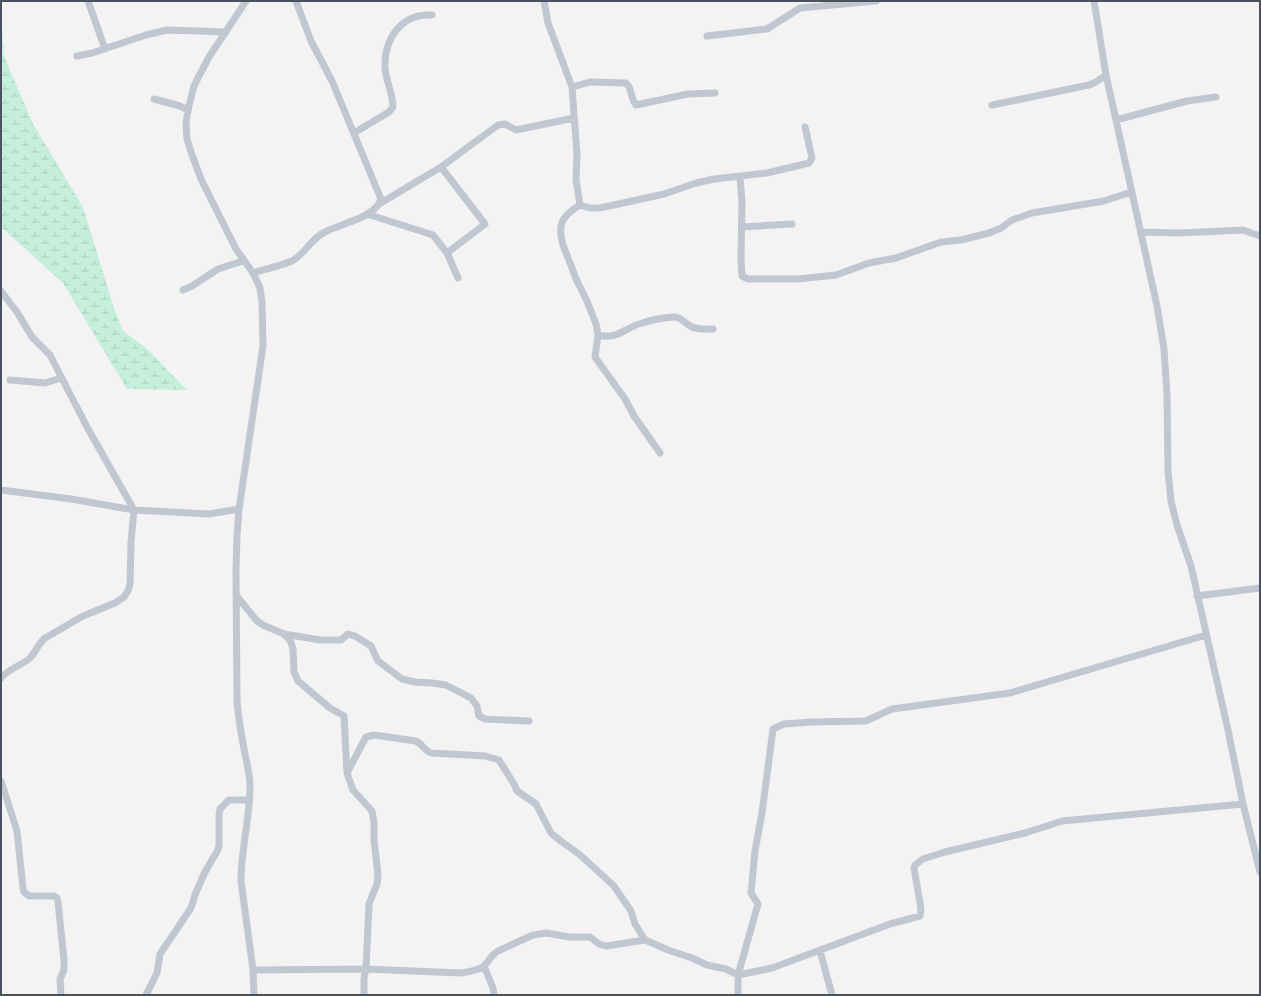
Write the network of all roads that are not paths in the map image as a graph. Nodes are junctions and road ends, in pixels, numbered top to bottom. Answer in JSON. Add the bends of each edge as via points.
{"nodes":[{"id":1,"x":88,"y":1,"type":"edge"},
{"id":2,"x":246,"y":1,"type":"edge"},
{"id":3,"x":296,"y":1,"type":"edge"},
{"id":4,"x":544,"y":1,"type":"edge"},
{"id":5,"x":876,"y":1,"type":"edge"},
{"id":6,"x":1094,"y":1,"type":"edge"},
{"id":7,"x":432,"y":15,"type":"dead end"},
{"id":8,"x":226,"y":32,"type":"junction"},
{"id":9,"x":707,"y":36,"type":"dead end"},
{"id":10,"x":105,"y":49,"type":"junction"},
{"id":11,"x":77,"y":56,"type":"dead end"},
{"id":12,"x":1106,"y":75,"type":"junction"},
{"id":13,"x":572,"y":87,"type":"junction"},
{"id":14,"x":715,"y":93,"type":"dead end"},
{"id":15,"x":1216,"y":97,"type":"dead end"},
{"id":16,"x":154,"y":99,"type":"dead end"},
{"id":17,"x":992,"y":105,"type":"dead end"},
{"id":18,"x":188,"y":110,"type":"junction"},
{"id":19,"x":574,"y":118,"type":"junction"},
{"id":20,"x":1116,"y":120,"type":"junction"},
{"id":21,"x":804,"y":127,"type":"dead end"},
{"id":22,"x":354,"y":133,"type":"junction"},
{"id":23,"x":441,"y":167,"type":"junction"},
{"id":24,"x":740,"y":177,"type":"junction"},
{"id":25,"x":1131,"y":192,"type":"junction"},
{"id":26,"x":379,"y":204,"type":"junction"},
{"id":27,"x":580,"y":205,"type":"junction"},
{"id":28,"x":367,"y":214,"type":"junction"},
{"id":29,"x":792,"y":224,"type":"dead end"},
{"id":30,"x":742,"y":227,"type":"junction"},
{"id":31,"x":1141,"y":232,"type":"junction"},
{"id":32,"x":1260,"y":236,"type":"edge"},
{"id":33,"x":447,"y":253,"type":"junction"},
{"id":34,"x":243,"y":261,"type":"junction"},
{"id":35,"x":253,"y":273,"type":"junction"},
{"id":36,"x":458,"y":278,"type":"dead end"},
{"id":37,"x":183,"y":290,"type":"dead end"},
{"id":38,"x":1,"y":291,"type":"edge"},
{"id":39,"x":713,"y":329,"type":"dead end"},
{"id":40,"x":598,"y":336,"type":"junction"},
{"id":41,"x":61,"y":378,"type":"junction"},
{"id":42,"x":10,"y":380,"type":"dead end"},
{"id":43,"x":660,"y":453,"type":"dead end"},
{"id":44,"x":1,"y":490,"type":"edge"},
{"id":45,"x":239,"y":509,"type":"junction"},
{"id":46,"x":134,"y":510,"type":"junction"},
{"id":47,"x":1260,"y":588,"type":"edge"},
{"id":48,"x":236,"y":595,"type":"junction"},
{"id":49,"x":1197,"y":596,"type":"junction"},
{"id":50,"x":284,"y":634,"type":"junction"},
{"id":51,"x":1206,"y":635,"type":"junction"},
{"id":52,"x":1,"y":678,"type":"edge"},
{"id":53,"x":529,"y":721,"type":"dead end"},
{"id":54,"x":347,"y":773,"type":"junction"},
{"id":55,"x":1,"y":781,"type":"edge"},
{"id":56,"x":249,"y":800,"type":"junction"},
{"id":57,"x":1244,"y":804,"type":"junction"},
{"id":58,"x":1257,"y":848,"type":"edge"},
{"id":59,"x":1260,"y":872,"type":"edge"},
{"id":60,"x":645,"y":940,"type":"junction"},
{"id":61,"x":820,"y":951,"type":"junction"},
{"id":62,"x":484,"y":966,"type":"junction"},
{"id":63,"x":366,"y":969,"type":"junction"},
{"id":64,"x":253,"y":970,"type":"junction"},
{"id":65,"x":738,"y":975,"type":"junction"},
{"id":66,"x":61,"y":995,"type":"edge"},
{"id":67,"x":146,"y":995,"type":"edge"},
{"id":68,"x":254,"y":995,"type":"edge"},
{"id":69,"x":364,"y":995,"type":"edge"},
{"id":70,"x":494,"y":995,"type":"edge"},
{"id":71,"x":738,"y":995,"type":"edge"},
{"id":72,"x":832,"y":995,"type":"edge"}],
"edges":[{"from":1,"to":10,"type":"street"},
{"from":2,"to":8,"type":"street"},
{"from":3,"to":22,"type":"street","via":[[311,42],[332,81]]},
{"from":4,"to":13,"type":"street","via":[[548,23]]},
{"from":5,"to":9,"type":"street","via":[[800,8],[767,29]]},
{"from":6,"to":12,"type":"street"},
{"from":7,"to":22,"type":"street","via":[[411,18],[397,28],[385,66],[393,107]]},
{"from":8,"to":10,"type":"street","via":[[168,30]]},
{"from":8,"to":18,"type":"street","via":[[194,86]]},
{"from":10,"to":11,"type":"street"},
{"from":12,"to":17,"type":"street","via":[[1094,84]]},
{"from":12,"to":20,"type":"street"},
{"from":13,"to":14,"type":"street","via":[[590,82],[626,83],[636,105],[688,94]]},
{"from":13,"to":19,"type":"street"},
{"from":15,"to":20,"type":"street","via":[[1187,101]]},
{"from":16,"to":18,"type":"street"},
{"from":18,"to":34,"type":"street","via":[[186,123],[191,152],[211,202]]},
{"from":19,"to":23,"type":"street","via":[[516,130],[505,124],[498,125]]},
{"from":19,"to":27,"type":"street","via":[[576,180]]},
{"from":20,"to":25,"type":"street"},
{"from":21,"to":24,"type":"street","via":[[812,158],[809,163]]},
{"from":22,"to":26,"type":"street","via":[[381,199]]},
{"from":23,"to":26,"type":"street"},
{"from":23,"to":33,"type":"street","via":[[485,224]]},
{"from":24,"to":27,"type":"street","via":[[696,183],[664,194],[614,205],[590,208]]},
{"from":24,"to":30,"type":"street"},
{"from":25,"to":30,"type":"street","via":[[1104,201],[1032,213],[976,237],[941,242],[836,275],[806,278],[748,280],[742,276]]},
{"from":25,"to":31,"type":"street"},
{"from":26,"to":28,"type":"street"},
{"from":27,"to":40,"type":"street","via":[[561,223],[561,238],[596,324]]},
{"from":28,"to":33,"type":"street","via":[[433,235]]},
{"from":28,"to":35,"type":"street","via":[[321,233],[291,261]]},
{"from":29,"to":30,"type":"street"},
{"from":31,"to":32,"type":"street","via":[[1243,230]]},
{"from":31,"to":49,"type":"street","via":[[1164,349],[1171,502],[1191,566]]},
{"from":33,"to":36,"type":"street"},
{"from":34,"to":35,"type":"street"},
{"from":34,"to":37,"type":"street","via":[[218,270]]},
{"from":35,"to":45,"type":"street","via":[[260,288],[262,302],[263,346]]},
{"from":38,"to":41,"type":"street","via":[[32,337],[50,355]]},
{"from":39,"to":40,"type":"street","via":[[697,329],[674,317],[642,323],[617,336]]},
{"from":40,"to":43,"type":"street","via":[[596,359]]},
{"from":41,"to":42,"type":"street","via":[[45,383]]},
{"from":41,"to":46,"type":"street"},
{"from":44,"to":46,"type":"street"},
{"from":45,"to":46,"type":"street","via":[[209,514]]},
{"from":45,"to":48,"type":"street"},
{"from":46,"to":52,"type":"street","via":[[130,584],[124,597],[82,616],[45,638],[30,658]]},
{"from":47,"to":49,"type":"street"},
{"from":48,"to":50,"type":"street","via":[[257,621]]},
{"from":48,"to":56,"type":"street","via":[[236,700],[248,764]]},
{"from":49,"to":51,"type":"street"},
{"from":50,"to":53,"type":"street","via":[[320,640],[341,640],[348,634],[355,636],[371,646],[378,661],[402,679],[446,685],[471,698],[481,718]]},
{"from":50,"to":54,"type":"street","via":[[292,645],[294,672],[298,681],[330,708],[344,716]]},
{"from":51,"to":57,"type":"street"},
{"from":51,"to":65,"type":"street","via":[[1010,693],[892,709],[866,721],[784,724],[773,728],[751,893],[758,904]]},
{"from":54,"to":60,"type":"street","via":[[366,737],[374,735],[416,741],[431,754],[486,756],[499,760],[517,792],[536,804],[552,832],[614,886],[631,911],[634,924]]},
{"from":54,"to":63,"type":"street","via":[[353,790],[372,811],[374,823],[378,875],[368,912]]},
{"from":55,"to":66,"type":"street","via":[[17,831],[24,892],[28,896],[57,898],[64,960],[64,970],[60,979]]},
{"from":56,"to":64,"type":"street","via":[[241,881]]},
{"from":56,"to":67,"type":"street","via":[[229,800],[220,809],[218,850],[204,874],[191,908],[160,954],[157,972]]},
{"from":57,"to":58,"type":"street"},
{"from":57,"to":61,"type":"street","via":[[1062,821],[1030,832],[923,859],[914,868],[921,904],[920,916],[890,924]]},
{"from":58,"to":59,"type":"street"},
{"from":60,"to":62,"type":"street","via":[[606,946],[590,937],[569,937],[555,933],[533,935],[493,953]]},
{"from":60,"to":65,"type":"street","via":[[700,963],[726,969]]},
{"from":61,"to":65,"type":"street","via":[[772,968]]},
{"from":61,"to":72,"type":"street"},
{"from":62,"to":63,"type":"street","via":[[461,973]]},
{"from":62,"to":70,"type":"street"},
{"from":63,"to":64,"type":"street"},
{"from":63,"to":69,"type":"street"},
{"from":64,"to":68,"type":"street"},
{"from":65,"to":71,"type":"street"}]}
